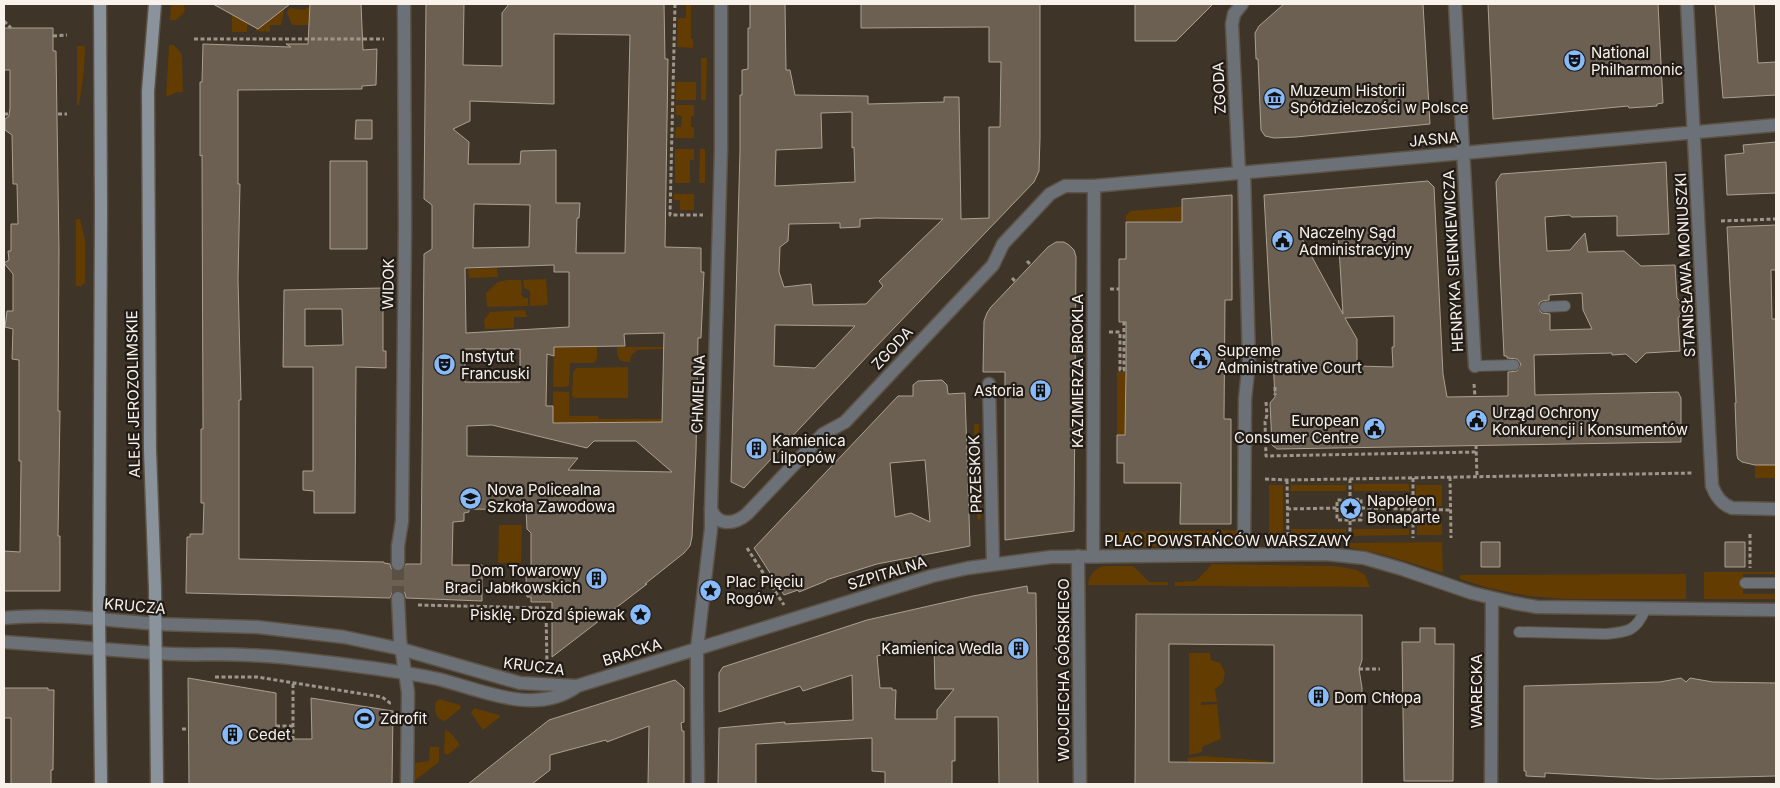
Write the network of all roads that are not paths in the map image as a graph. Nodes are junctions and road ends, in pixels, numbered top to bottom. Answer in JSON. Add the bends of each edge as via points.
{"nodes":[{"id":1,"x":100,"y":4,"type":"edge"},
{"id":2,"x":155,"y":4,"type":"edge"},
{"id":3,"x":404,"y":4,"type":"edge"},
{"id":4,"x":721,"y":4,"type":"edge"},
{"id":5,"x":1242,"y":4,"type":"edge"},
{"id":6,"x":1456,"y":4,"type":"edge"},
{"id":7,"x":1687,"y":4,"type":"edge"},
{"id":8,"x":1776,"y":125,"type":"edge"},
{"id":9,"x":1694,"y":132,"type":"junction"},
{"id":10,"x":1464,"y":153,"type":"junction"},
{"id":11,"x":1242,"y":173,"type":"junction"},
{"id":12,"x":1094,"y":186,"type":"junction"},
{"id":13,"x":1565,"y":306,"type":"dead end"},
{"id":14,"x":1545,"y":307,"type":"dead end"},
{"id":15,"x":1514,"y":365,"type":"dead end"},
{"id":16,"x":1475,"y":366,"type":"joint"},
{"id":17,"x":989,"y":384,"type":"dead end"},
{"id":18,"x":711,"y":508,"type":"junction"},
{"id":19,"x":1776,"y":509,"type":"edge"},
{"id":20,"x":1244,"y":554,"type":"junction"},
{"id":21,"x":1078,"y":556,"type":"junction"},
{"id":22,"x":1093,"y":556,"type":"junction"},
{"id":23,"x":398,"y":564,"type":"tunnel mouth"},
{"id":24,"x":993,"y":564,"type":"junction"},
{"id":25,"x":1745,"y":583,"type":"dead end"},
{"id":26,"x":1776,"y":583,"type":"edge"},
{"id":27,"x":398,"y":598,"type":"tunnel mouth"},
{"id":28,"x":1492,"y":598,"type":"junction"},
{"id":29,"x":1645,"y":610,"type":"junction"},
{"id":30,"x":1776,"y":610,"type":"edge"},
{"id":31,"x":4,"y":618,"type":"edge"},
{"id":32,"x":99,"y":619,"type":"junction"},
{"id":33,"x":156,"y":624,"type":"junction"},
{"id":34,"x":1518,"y":632,"type":"dead end"},
{"id":35,"x":4,"y":642,"type":"edge"},
{"id":36,"x":401,"y":649,"type":"junction"},
{"id":37,"x":697,"y":649,"type":"junction"},
{"id":38,"x":99,"y":650,"type":"junction"},
{"id":39,"x":156,"y":654,"type":"junction"},
{"id":40,"x":406,"y":673,"type":"junction"},
{"id":41,"x":577,"y":686,"type":"junction"},
{"id":42,"x":101,"y":784,"type":"edge"},
{"id":43,"x":157,"y":784,"type":"edge"},
{"id":44,"x":407,"y":784,"type":"edge"},
{"id":45,"x":698,"y":784,"type":"edge"},
{"id":46,"x":1080,"y":784,"type":"edge"},
{"id":47,"x":1491,"y":784,"type":"edge"}],
"edges":[{"from":1,"to":32,"type":"main road"},
{"from":2,"to":33,"type":"main road","name":"ALEJE JEROZOLIMSKIE","via":[[148,91],[150,450]]},
{"from":3,"to":23,"type":"street","name":"WIDOK","via":[[405,236],[402,513]]},
{"from":4,"to":18,"type":"street","name":"CHMIELNA","via":[[721,149]]},
{"from":5,"to":11,"type":"street","name":"ZGODA","via":[[1234,14],[1232,24]]},
{"from":6,"to":10,"type":"street","name":"HENRYKA SIENKIEWICZA"},
{"from":7,"to":9,"type":"street","name":"STANISŁAWA MONIUSZKI"},
{"from":8,"to":9,"type":"street","name":"JASNA"},
{"from":9,"to":10,"type":"street","name":"JASNA"},
{"from":9,"to":19,"type":"street","name":"STANISŁAWA MONIUSZKI","via":[[1712,486],[1725,505],[1739,509]]},
{"from":10,"to":11,"type":"street","name":"JASNA"},
{"from":10,"to":16,"type":"street","name":"HENRYKA SIENKIEWICZA"},
{"from":11,"to":12,"type":"street","name":"JASNA"},
{"from":11,"to":20,"type":"street","name":"ZGODA","via":[[1249,362],[1245,399]]},
{"from":12,"to":18,"type":"street","name":"ZGODA","via":[[1065,186],[1050,194],[1003,244],[993,265],[845,422],[824,434],[741,519],[723,522],[713,515]]},
{"from":12,"to":22,"type":"street","name":"KAZIMIERZA BROKLA"},
{"from":13,"to":14,"type":"lane"},
{"from":15,"to":16,"type":"lane"},
{"from":17,"to":24,"type":"street","name":"PRZESKOK"},
{"from":18,"to":37,"type":"street","name":"CHMIELNA"},
{"from":20,"to":22,"type":"street","name":"PLAC POWSTAŃCÓW WARSZAWY"},
{"from":20,"to":28,"type":"street","name":"PLAC POWSTAŃCÓW WARSZAWY","via":[[1326,554],[1364,558]]},
{"from":21,"to":22,"type":"street","name":"SZPITALNA"},
{"from":21,"to":24,"type":"street","name":"SZPITALNA"},
{"from":21,"to":46,"type":"street","name":"WOJCIECHA GÓRSKIEGO"},
{"from":24,"to":37,"type":"street","name":"SZPITALNA","via":[[924,578]]},
{"from":25,"to":26,"type":"lane"},
{"from":27,"to":36,"type":"street"},
{"from":28,"to":29,"type":"street","name":"PLAC POWSTAŃCÓW WARSZAWY","via":[[1537,607]]},
{"from":28,"to":47,"type":"street","name":"WARECKA"},
{"from":29,"to":30,"type":"street","name":"PLAC POWSTAŃCÓW WARSZAWY"},
{"from":29,"to":34,"type":"lane","via":[[1636,626],[1619,633]]},
{"from":31,"to":32,"type":"street","name":"KRUCZA"},
{"from":32,"to":33,"type":"street","name":"KRUCZA"},
{"from":32,"to":38,"type":"main road"},
{"from":33,"to":36,"type":"street","name":"KRUCZA","via":[[344,636]]},
{"from":33,"to":39,"type":"main road","name":"ALEJE JEROZOLIMSKIE"},
{"from":35,"to":38,"type":"street","name":"KRUCZA"},
{"from":36,"to":40,"type":"street"},
{"from":36,"to":41,"type":"street","name":"KRUCZA","via":[[520,683]]},
{"from":37,"to":41,"type":"street","name":"BRACKA"},
{"from":37,"to":45,"type":"street","name":"CHMIELNA"},
{"from":38,"to":39,"type":"street","name":"KRUCZA"},
{"from":38,"to":42,"type":"main road"},
{"from":39,"to":40,"type":"street","name":"KRUCZA","via":[[277,656]]},
{"from":39,"to":43,"type":"main road","name":"ALEJE JEROZOLIMSKIE"},
{"from":40,"to":41,"type":"street","name":"KRUCZA","via":[[513,699],[556,697]]},
{"from":40,"to":44,"type":"street"}]}
